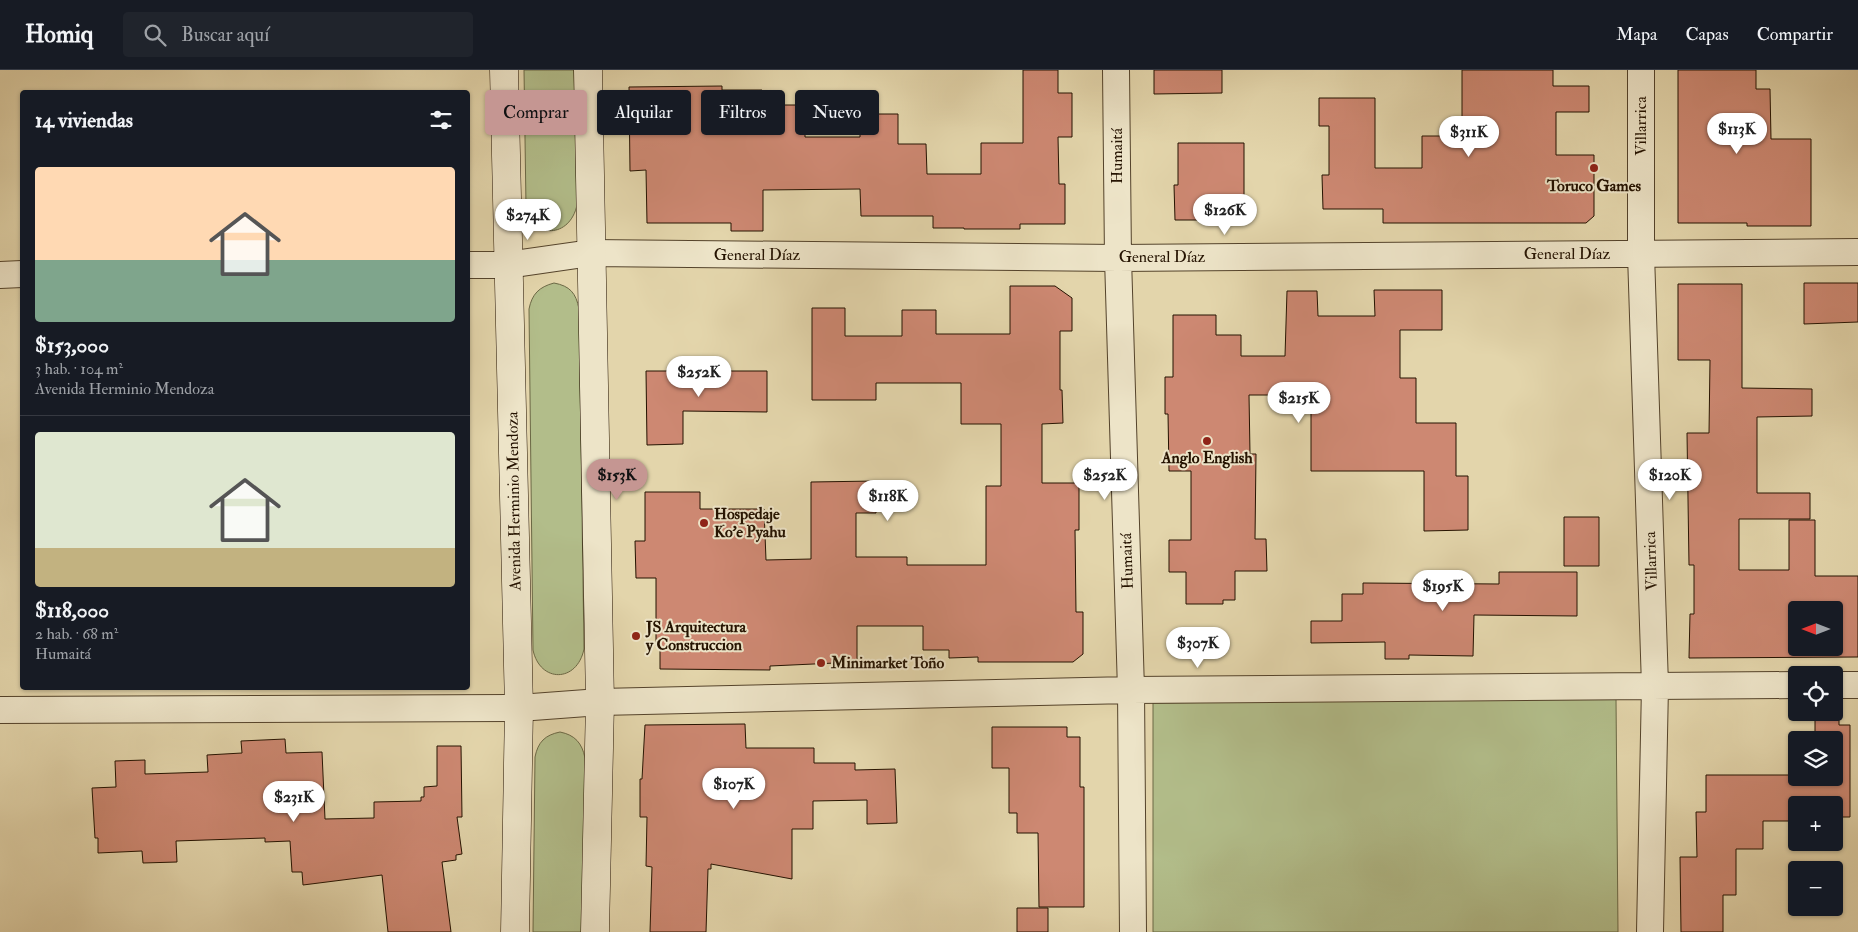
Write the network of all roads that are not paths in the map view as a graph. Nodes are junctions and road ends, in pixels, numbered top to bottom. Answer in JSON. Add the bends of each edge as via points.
{"nodes":[{"id":1,"x":504,"y":70,"type":"edge"},
{"id":2,"x":588,"y":70,"type":"edge"},
{"id":3,"x":1116,"y":70,"type":"edge"},
{"id":4,"x":1641,"y":70,"type":"edge"},
{"id":5,"x":1858,"y":252,"type":"edge"},
{"id":6,"x":591,"y":253,"type":"junction"},
{"id":7,"x":1641,"y":254,"type":"junction"},
{"id":8,"x":1118,"y":258,"type":"junction"},
{"id":9,"x":508,"y":264,"type":"junction"},
{"id":10,"x":470,"y":265,"type":"edge"},
{"id":11,"x":20,"y":274,"type":"edge"},
{"id":12,"x":0,"y":275,"type":"edge"},
{"id":13,"x":1843,"y":685,"type":"edge"},
{"id":14,"x":1858,"y":685,"type":"edge"},
{"id":15,"x":1655,"y":686,"type":"junction"},
{"id":16,"x":1788,"y":686,"type":"edge"},
{"id":17,"x":1131,"y":690,"type":"junction"},
{"id":18,"x":600,"y":702,"type":"junction"},
{"id":19,"x":519,"y":708,"type":"junction"},
{"id":20,"x":0,"y":710,"type":"edge"},
{"id":21,"x":515,"y":932,"type":"edge"},
{"id":22,"x":595,"y":932,"type":"edge"},
{"id":23,"x":1134,"y":932,"type":"edge"},
{"id":24,"x":1650,"y":932,"type":"edge"}],
"edges":[{"from":1,"to":9,"type":"street","name":"Avenida Herminio Mendoza"},
{"from":2,"to":6,"type":"street"},
{"from":3,"to":8,"type":"street","name":"Humaitá"},
{"from":4,"to":7,"type":"street","name":"Villarrica"},
{"from":5,"to":7,"type":"street","name":"General Díaz"},
{"from":6,"to":8,"type":"street","name":"General Díaz"},
{"from":6,"to":9,"type":"street","name":"General Díaz"},
{"from":6,"to":18,"type":"street"},
{"from":7,"to":8,"type":"street","name":"General Díaz"},
{"from":7,"to":15,"type":"street","name":"Villarrica"},
{"from":8,"to":17,"type":"street","name":"Humaitá"},
{"from":9,"to":10,"type":"street","name":"General Díaz"},
{"from":9,"to":19,"type":"street","name":"Avenida Herminio Mendoza"},
{"from":11,"to":12,"type":"street"},
{"from":13,"to":14,"type":"street"},
{"from":15,"to":16,"type":"street"},
{"from":15,"to":17,"type":"street"},
{"from":15,"to":24,"type":"street","name":"Villarrica"},
{"from":17,"to":18,"type":"street"},
{"from":17,"to":23,"type":"street","name":"Humaitá"},
{"from":18,"to":19,"type":"street"},
{"from":18,"to":22,"type":"street"},
{"from":19,"to":20,"type":"street"},
{"from":19,"to":21,"type":"street","name":"Avenida Herminio Mendoza"}]}
